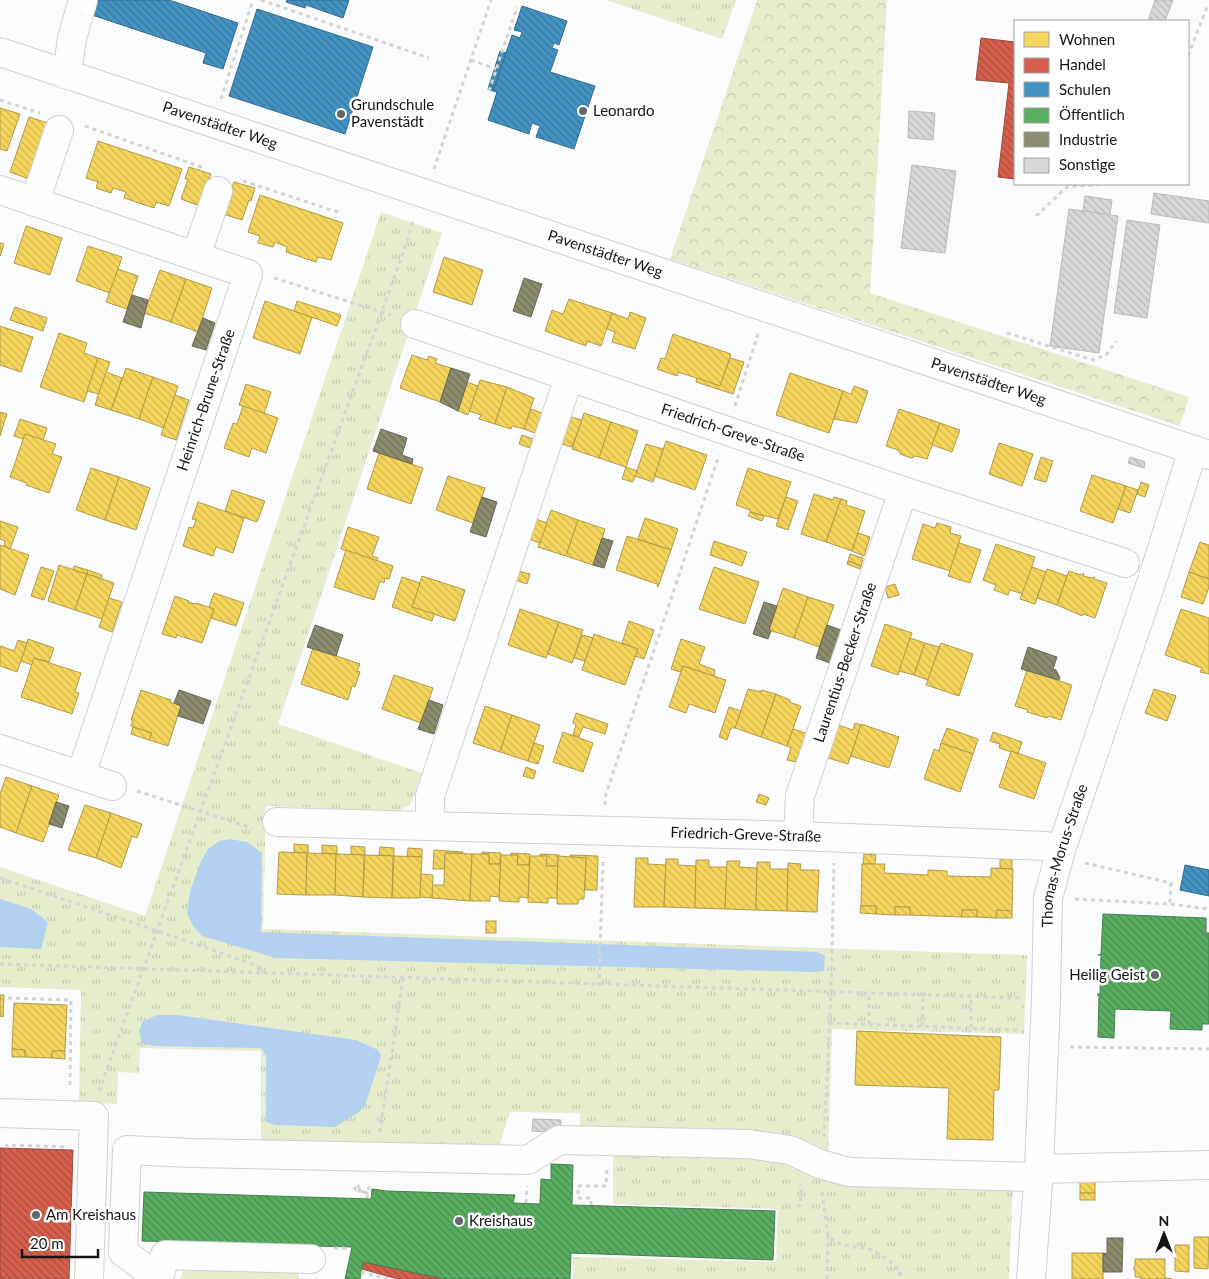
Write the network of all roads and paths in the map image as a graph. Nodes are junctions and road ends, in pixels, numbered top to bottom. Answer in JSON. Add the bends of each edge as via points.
{"nodes":[{"id":1,"x":82,"y":0,"type":"edge"},
{"id":2,"x":253,"y":0,"type":"edge"},
{"id":3,"x":261,"y":0,"type":"edge"},
{"id":4,"x":491,"y":0,"type":"edge"},
{"id":5,"x":517,"y":6,"type":"dead end"},
{"id":6,"x":1207,"y":7,"type":"dead end"},
{"id":7,"x":0,"y":52,"type":"edge"},
{"id":8,"x":1189,"y":53,"type":"edge"},
{"id":9,"x":429,"y":58,"type":"dead end"},
{"id":10,"x":471,"y":60,"type":"junction"},
{"id":11,"x":496,"y":69,"type":"junction"},
{"id":12,"x":67,"y":74,"type":"junction"},
{"id":13,"x":489,"y":91,"type":"dead end"},
{"id":14,"x":0,"y":100,"type":"edge"},
{"id":15,"x":220,"y":101,"type":"dead end"},
{"id":16,"x":59,"y":130,"type":"junction"},
{"id":17,"x":433,"y":172,"type":"dead end"},
{"id":18,"x":1094,"y":185,"type":"edge"},
{"id":19,"x":0,"y":190,"type":"edge"},
{"id":20,"x":218,"y":190,"type":"junction"},
{"id":21,"x":35,"y":202,"type":"junction"},
{"id":22,"x":416,"y":212,"type":"dead end"},
{"id":23,"x":341,"y":213,"type":"dead end"},
{"id":24,"x":1036,"y":216,"type":"dead end"},
{"id":25,"x":196,"y":256,"type":"junction"},
{"id":26,"x":248,"y":274,"type":"junction"},
{"id":27,"x":381,"y":312,"type":"junction"},
{"id":28,"x":415,"y":324,"type":"dead end"},
{"id":29,"x":761,"y":326,"type":"dead end"},
{"id":30,"x":1007,"y":333,"type":"dead end"},
{"id":31,"x":1116,"y":341,"type":"dead end"},
{"id":32,"x":569,"y":377,"type":"junction"},
{"id":33,"x":727,"y":431,"type":"junction"},
{"id":34,"x":1201,"y":453,"type":"edge"},
{"id":35,"x":903,"y":490,"type":"junction"},
{"id":36,"x":1125,"y":563,"type":"dead end"},
{"id":37,"x":0,"y":749,"type":"edge"},
{"id":38,"x":81,"y":775,"type":"junction"},
{"id":39,"x":112,"y":786,"type":"joint"},
{"id":40,"x":201,"y":812,"type":"junction"},
{"id":41,"x":278,"y":822,"type":"joint"},
{"id":42,"x":430,"y":826,"type":"junction"},
{"id":43,"x":604,"y":831,"type":"junction"},
{"id":44,"x":798,"y":836,"type":"junction"},
{"id":45,"x":834,"y":838,"type":"junction"},
{"id":46,"x":1060,"y":854,"type":"junction"},
{"id":47,"x":0,"y":878,"type":"edge"},
{"id":48,"x":1048,"y":898,"type":"junction"},
{"id":49,"x":1170,"y":904,"type":"junction"},
{"id":50,"x":1209,"y":909,"type":"edge"},
{"id":51,"x":158,"y":931,"type":"junction"},
{"id":52,"x":0,"y":964,"type":"edge"},
{"id":53,"x":144,"y":969,"type":"junction"},
{"id":54,"x":263,"y":973,"type":"junction"},
{"id":55,"x":403,"y":978,"type":"junction"},
{"id":56,"x":600,"y":986,"type":"junction"},
{"id":57,"x":831,"y":993,"type":"junction"},
{"id":58,"x":869,"y":994,"type":"junction"},
{"id":59,"x":923,"y":995,"type":"junction"},
{"id":60,"x":971,"y":997,"type":"junction"},
{"id":61,"x":8,"y":998,"type":"dead end"},
{"id":62,"x":1046,"y":999,"type":"junction"},
{"id":63,"x":829,"y":1023,"type":"junction"},
{"id":64,"x":869,"y":1024,"type":"junction"},
{"id":65,"x":922,"y":1026,"type":"junction"},
{"id":66,"x":971,"y":1028,"type":"junction"},
{"id":67,"x":1044,"y":1038,"type":"junction"},
{"id":68,"x":1209,"y":1049,"type":"edge"},
{"id":69,"x":0,"y":1113,"type":"edge"},
{"id":70,"x":82,"y":1116,"type":"junction"},
{"id":71,"x":6,"y":1148,"type":"dead end"},
{"id":72,"x":94,"y":1148,"type":"junction"},
{"id":73,"x":375,"y":1157,"type":"junction"},
{"id":74,"x":1209,"y":1165,"type":"edge"},
{"id":75,"x":811,"y":1172,"type":"junction"},
{"id":76,"x":1039,"y":1173,"type":"junction"},
{"id":77,"x":602,"y":1186,"type":"dead end"},
{"id":78,"x":368,"y":1193,"type":"dead end"},
{"id":79,"x":366,"y":1198,"type":"dead end"},
{"id":80,"x":591,"y":1205,"type":"dead end"},
{"id":81,"x":797,"y":1205,"type":"dead end"},
{"id":82,"x":828,"y":1236,"type":"junction"},
{"id":83,"x":338,"y":1248,"type":"dead end"},
{"id":84,"x":344,"y":1248,"type":"dead end"},
{"id":85,"x":311,"y":1259,"type":"dead end"},
{"id":86,"x":361,"y":1272,"type":"dead end"},
{"id":87,"x":159,"y":1278,"type":"edge"},
{"id":88,"x":89,"y":1279,"type":"edge"},
{"id":89,"x":388,"y":1279,"type":"edge"},
{"id":90,"x":827,"y":1279,"type":"edge"},
{"id":91,"x":899,"y":1279,"type":"edge"},
{"id":92,"x":1031,"y":1279,"type":"edge"}],
"edges":[{"from":1,"to":12,"type":"street"},
{"from":2,"to":15,"type":"path"},
{"from":3,"to":9,"type":"path"},
{"from":4,"to":10,"type":"path"},
{"from":5,"to":11,"type":"path","via":[[500,65]]},
{"from":6,"to":8,"type":"path"},
{"from":7,"to":12,"type":"street","name":"Pavenstädter Weg"},
{"from":10,"to":11,"type":"path"},
{"from":10,"to":17,"type":"path"},
{"from":11,"to":13,"type":"path"},
{"from":12,"to":34,"type":"street","name":"Pavenstädter Weg"},
{"from":14,"to":16,"type":"path","via":[[53,118],[50,127]]},
{"from":16,"to":20,"type":"path","via":[[76,136],[80,124],[216,172],[211,188]]},
{"from":16,"to":21,"type":"street"},
{"from":18,"to":24,"type":"path","via":[[1067,187]]},
{"from":19,"to":21,"type":"street"},
{"from":20,"to":23,"type":"path","via":[[224,193],[229,176]]},
{"from":20,"to":25,"type":"street"},
{"from":21,"to":25,"type":"street"},
{"from":22,"to":27,"type":"path"},
{"from":25,"to":26,"type":"street"},
{"from":26,"to":27,"type":"path","via":[[268,276]]},
{"from":26,"to":38,"type":"street","name":"Heinrich-Brune-Straße"},
{"from":27,"to":40,"type":"path"},
{"from":28,"to":32,"type":"street","name":"Friedrich-Greve-Straße"},
{"from":29,"to":33,"type":"path"},
{"from":30,"to":31,"type":"path","via":[[1093,360],[1106,355]]},
{"from":32,"to":33,"type":"street","name":"Friedrich-Greve-Straße"},
{"from":32,"to":42,"type":"street","via":[[430,796]]},
{"from":33,"to":35,"type":"street","name":"Friedrich-Greve-Straße"},
{"from":33,"to":43,"type":"path","via":[[606,794]]},
{"from":34,"to":46,"type":"street","name":"Thomas-Morus-Straße","via":[[1154,574]]},
{"from":35,"to":36,"type":"street","name":"Friedrich-Greve-Straße"},
{"from":35,"to":44,"type":"street","name":"Laurentius-Becker-Straße","via":[[800,796]]},
{"from":37,"to":38,"type":"street"},
{"from":38,"to":39,"type":"street"},
{"from":39,"to":40,"type":"path","via":[[120,785]]},
{"from":40,"to":41,"type":"path","via":[[251,828],[268,828]]},
{"from":40,"to":51,"type":"path"},
{"from":41,"to":42,"type":"street","name":"Friedrich-Greve-Straße"},
{"from":42,"to":43,"type":"street","name":"Friedrich-Greve-Straße"},
{"from":43,"to":44,"type":"street","name":"Friedrich-Greve-Straße"},
{"from":43,"to":56,"type":"path"},
{"from":44,"to":45,"type":"street","name":"Friedrich-Greve-Straße"},
{"from":45,"to":46,"type":"street","name":"Friedrich-Greve-Straße","via":[[1046,846]]},
{"from":45,"to":57,"type":"path"},
{"from":46,"to":48,"type":"street","name":"Thomas-Morus-Straße"},
{"from":46,"to":49,"type":"path","via":[[1171,883]]},
{"from":47,"to":51,"type":"path"},
{"from":48,"to":49,"type":"path"},
{"from":48,"to":62,"type":"street","name":"Thomas-Morus-Straße"},
{"from":49,"to":50,"type":"path"},
{"from":51,"to":53,"type":"path"},
{"from":51,"to":54,"type":"path","via":[[258,966]]},
{"from":52,"to":53,"type":"path"},
{"from":53,"to":54,"type":"path"},
{"from":53,"to":70,"type":"path","via":[[95,1102]]},
{"from":54,"to":55,"type":"path"},
{"from":55,"to":56,"type":"path"},
{"from":55,"to":73,"type":"path"},
{"from":56,"to":57,"type":"path"},
{"from":57,"to":58,"type":"path"},
{"from":57,"to":63,"type":"path"},
{"from":58,"to":59,"type":"path"},
{"from":58,"to":64,"type":"path"},
{"from":59,"to":60,"type":"path"},
{"from":59,"to":65,"type":"path"},
{"from":60,"to":62,"type":"path"},
{"from":60,"to":66,"type":"path"},
{"from":61,"to":70,"type":"path","via":[[71,1000]]},
{"from":62,"to":67,"type":"street","name":"Thomas-Morus-Straße"},
{"from":63,"to":64,"type":"path"},
{"from":63,"to":75,"type":"path","via":[[823,1155]]},
{"from":64,"to":65,"type":"path"},
{"from":65,"to":66,"type":"path"},
{"from":66,"to":67,"type":"path"},
{"from":67,"to":68,"type":"path"},
{"from":67,"to":76,"type":"street","name":"Thomas-Morus-Straße"},
{"from":69,"to":70,"type":"street"},
{"from":70,"to":72,"type":"street"},
{"from":71,"to":72,"type":"path","via":[[6,1145]]},
{"from":72,"to":88,"type":"street"},
{"from":73,"to":75,"type":"street","via":[[528,1160],[559,1140],[748,1144],[790,1150]]},
{"from":73,"to":87,"type":"street","via":[[127,1150],[123,1252]]},
{"from":74,"to":76,"type":"street"},
{"from":75,"to":76,"type":"street"},
{"from":75,"to":81,"type":"path","via":[[800,1206]]},
{"from":75,"to":82,"type":"path","via":[[819,1173]]},
{"from":76,"to":92,"type":"street","name":"Thomas-Morus-Straße"},
{"from":77,"to":80,"type":"path","via":[[578,1186],[578,1198],[591,1198]]},
{"from":78,"to":79,"type":"path","bridge":true,"via":[[356,1190],[354,1186],[357,1185],[360,1188],[359,1191],[367,1193]]},
{"from":82,"to":90,"type":"path"},
{"from":82,"to":91,"type":"path","via":[[836,1243],[872,1250],[889,1260],[900,1271]]},
{"from":83,"to":84,"type":"path"},
{"from":85,"to":87,"type":"street","via":[[165,1255]]},
{"from":86,"to":89,"type":"path"}]}
